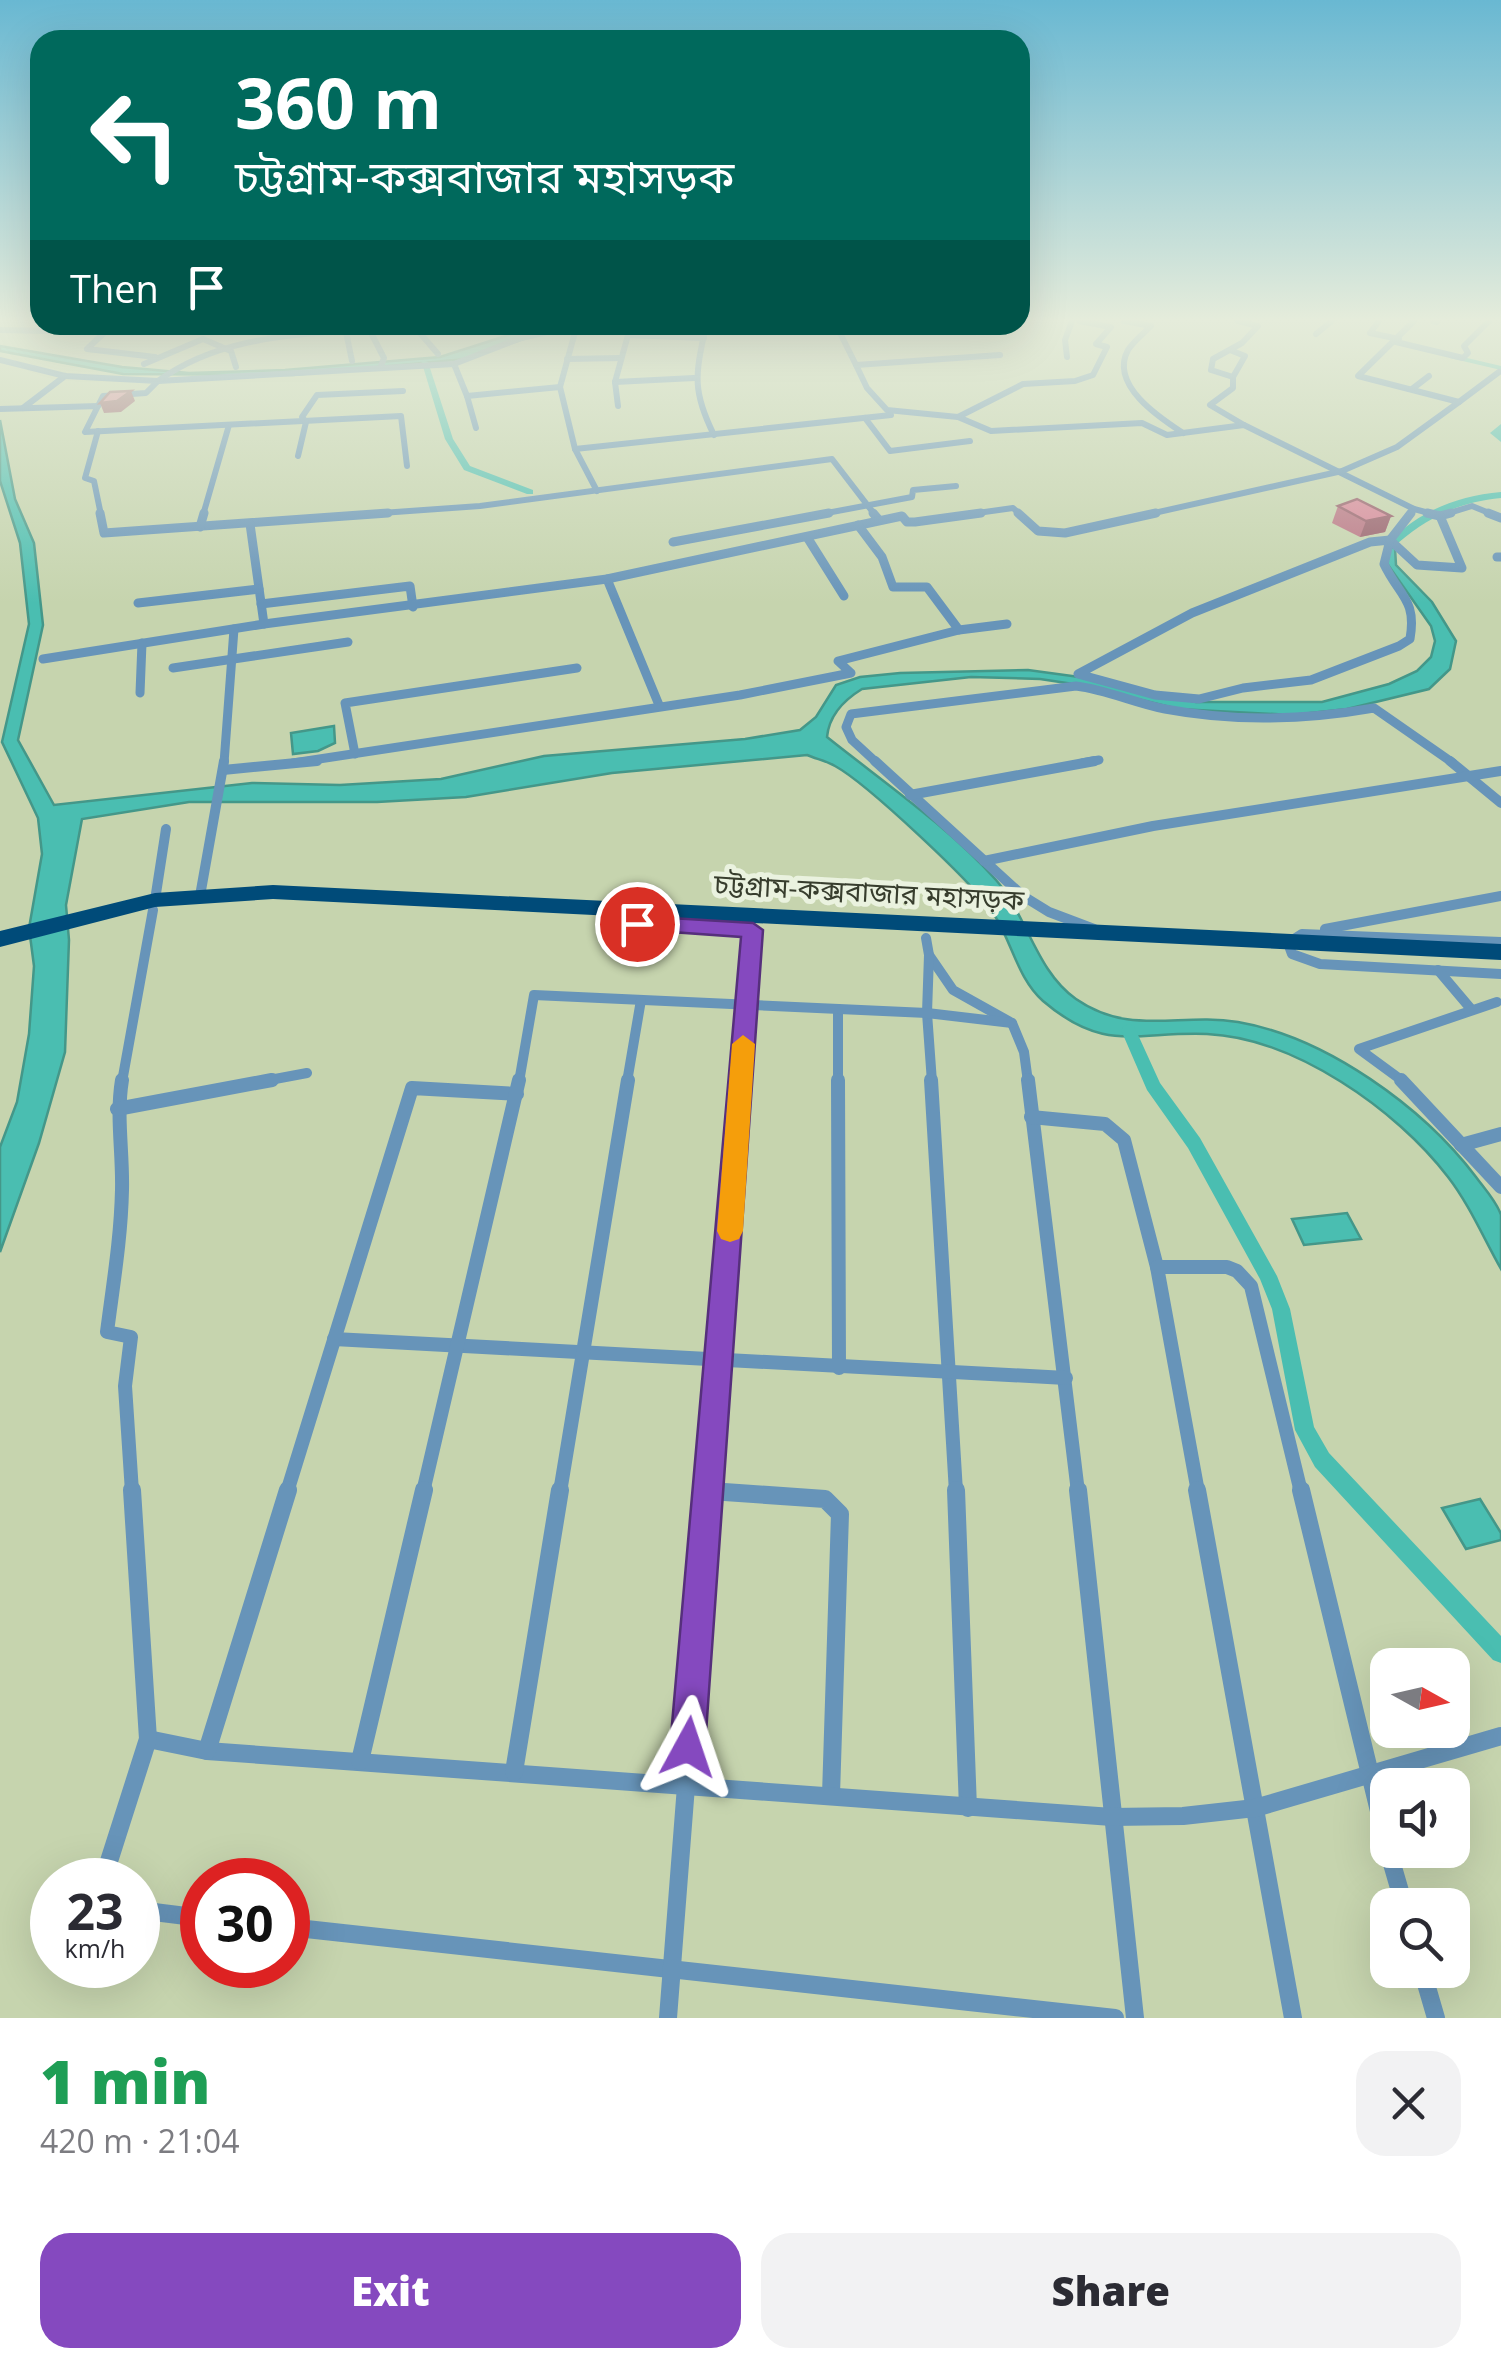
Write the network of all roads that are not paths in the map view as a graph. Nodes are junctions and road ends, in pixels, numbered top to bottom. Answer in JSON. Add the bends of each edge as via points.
{"nodes":[{"id":1,"x":93,"y":415,"type":"edge"},
{"id":2,"x":303,"y":415,"type":"edge"},
{"id":3,"x":472,"y":415,"type":"edge"},
{"id":4,"x":567,"y":415,"type":"edge"},
{"id":5,"x":704,"y":415,"type":"edge"},
{"id":6,"x":889,"y":415,"type":"edge"},
{"id":7,"x":952,"y":415,"type":"edge"},
{"id":8,"x":961,"y":415,"type":"edge"},
{"id":9,"x":1159,"y":415,"type":"edge"},
{"id":10,"x":1226,"y":415,"type":"edge"},
{"id":11,"x":1442,"y":415,"type":"edge"},
{"id":12,"x":958,"y":417,"type":"junction"},
{"id":13,"x":865,"y":418,"type":"junction"},
{"id":14,"x":306,"y":422,"type":"junction"},
{"id":15,"x":230,"y":425,"type":"junction"},
{"id":16,"x":1244,"y":426,"type":"junction"},
{"id":17,"x":476,"y":428,"type":"dead end"},
{"id":18,"x":98,"y":431,"type":"junction"},
{"id":19,"x":1183,"y":433,"type":"junction"},
{"id":20,"x":714,"y":434,"type":"junction"},
{"id":21,"x":970,"y":440,"type":"dead end"},
{"id":22,"x":575,"y":449,"type":"junction"},
{"id":23,"x":298,"y":456,"type":"dead end"},
{"id":24,"x":407,"y":466,"type":"dead end"},
{"id":25,"x":1342,"y":471,"type":"junction"},
{"id":26,"x":956,"y":486,"type":"dead end"},
{"id":27,"x":596,"y":490,"type":"junction"},
{"id":28,"x":864,"y":504,"type":"junction"},
{"id":29,"x":1414,"y":509,"type":"junction"},
{"id":30,"x":1440,"y":516,"type":"junction"},
{"id":31,"x":1501,"y":518,"type":"edge"},
{"id":32,"x":879,"y":520,"type":"junction"},
{"id":33,"x":250,"y":524,"type":"junction"},
{"id":34,"x":858,"y":524,"type":"junction"},
{"id":35,"x":200,"y":528,"type":"junction"},
{"id":36,"x":807,"y":537,"type":"junction"},
{"id":37,"x":1390,"y":540,"type":"junction"},
{"id":38,"x":673,"y":542,"type":"dead end"},
{"id":39,"x":606,"y":579,"type":"junction"},
{"id":40,"x":259,"y":589,"type":"junction"},
{"id":41,"x":844,"y":596,"type":"dead end"},
{"id":42,"x":138,"y":603,"type":"dead end"},
{"id":43,"x":261,"y":604,"type":"junction"},
{"id":44,"x":413,"y":607,"type":"junction"},
{"id":45,"x":264,"y":624,"type":"junction"},
{"id":46,"x":1007,"y":624,"type":"dead end"},
{"id":47,"x":234,"y":629,"type":"junction"},
{"id":48,"x":959,"y":630,"type":"junction"},
{"id":49,"x":348,"y":642,"type":"dead end"},
{"id":50,"x":142,"y":643,"type":"junction"},
{"id":51,"x":43,"y":659,"type":"dead end"},
{"id":52,"x":232,"y":659,"type":"junction"},
{"id":53,"x":174,"y":668,"type":"dead end"},
{"id":54,"x":577,"y":668,"type":"dead end"},
{"id":55,"x":140,"y":693,"type":"dead end"},
{"id":56,"x":658,"y":705,"type":"junction"},
{"id":57,"x":355,"y":754,"type":"junction"},
{"id":58,"x":1099,"y":760,"type":"dead end"},
{"id":59,"x":1501,"y":771,"type":"edge"},
{"id":60,"x":1470,"y":775,"type":"junction"},
{"id":61,"x":222,"y":776,"type":"junction"},
{"id":62,"x":910,"y":795,"type":"junction"},
{"id":63,"x":1501,"y":803,"type":"edge"},
{"id":64,"x":166,"y":830,"type":"dead end"},
{"id":65,"x":984,"y":861,"type":"junction"},
{"id":66,"x":200,"y":896,"type":"junction"},
{"id":67,"x":1501,"y":896,"type":"edge"},
{"id":68,"x":154,"y":905,"type":"junction"},
{"id":69,"x":523,"y":911,"type":"junction"},
{"id":70,"x":753,"y":930,"type":"junction"},
{"id":71,"x":962,"y":933,"type":"junction"},
{"id":72,"x":1118,"y":935,"type":"junction"},
{"id":73,"x":1082,"y":939,"type":"junction"},
{"id":74,"x":1,"y":943,"type":"edge"},
{"id":75,"x":1294,"y":944,"type":"junction"},
{"id":76,"x":928,"y":946,"type":"junction"},
{"id":77,"x":1499,"y":959,"type":"edge"},
{"id":78,"x":1438,"y":970,"type":"junction"},
{"id":79,"x":641,"y":1000,"type":"junction"},
{"id":80,"x":1497,"y":1002,"type":"dead end"},
{"id":81,"x":746,"y":1005,"type":"junction"},
{"id":82,"x":838,"y":1009,"type":"junction"},
{"id":83,"x":1472,"y":1009,"type":"junction"},
{"id":84,"x":927,"y":1013,"type":"junction"},
{"id":85,"x":1012,"y":1023,"type":"junction"},
{"id":86,"x":307,"y":1073,"type":"dead end"},
{"id":87,"x":517,"y":1094,"type":"junction"},
{"id":88,"x":117,"y":1109,"type":"junction"},
{"id":89,"x":1031,"y":1117,"type":"junction"},
{"id":90,"x":1501,"y":1134,"type":"edge"},
{"id":91,"x":1461,"y":1145,"type":"junction"},
{"id":92,"x":1501,"y":1187,"type":"edge"},
{"id":93,"x":1158,"y":1268,"type":"junction"},
{"id":94,"x":334,"y":1339,"type":"junction"},
{"id":95,"x":458,"y":1346,"type":"junction"},
{"id":96,"x":583,"y":1354,"type":"junction"},
{"id":97,"x":721,"y":1362,"type":"junction"},
{"id":98,"x":840,"y":1368,"type":"junction"},
{"id":99,"x":951,"y":1373,"type":"junction"},
{"id":100,"x":1066,"y":1378,"type":"junction"},
{"id":101,"x":710,"y":1491,"type":"junction"},
{"id":102,"x":1501,"y":1736,"type":"edge"},
{"id":103,"x":148,"y":1739,"type":"junction"},
{"id":104,"x":206,"y":1751,"type":"junction"},
{"id":105,"x":360,"y":1761,"type":"junction"},
{"id":106,"x":514,"y":1772,"type":"junction"},
{"id":107,"x":1367,"y":1778,"type":"junction"},
{"id":108,"x":684,"y":1784,"type":"junction"},
{"id":109,"x":1370,"y":1788,"type":"edge"},
{"id":110,"x":831,"y":1795,"type":"junction"},
{"id":111,"x":968,"y":1808,"type":"junction"},
{"id":112,"x":1255,"y":1808,"type":"junction"},
{"id":113,"x":1112,"y":1816,"type":"junction"},
{"id":114,"x":109,"y":1858,"type":"edge"},
{"id":115,"x":310,"y":1930,"type":"edge"},
{"id":116,"x":672,"y":1971,"type":"junction"},
{"id":117,"x":1427,"y":1988,"type":"edge"},
{"id":118,"x":668,"y":2018,"type":"edge"},
{"id":119,"x":1115,"y":2018,"type":"edge"},
{"id":120,"x":1136,"y":2018,"type":"edge"},
{"id":121,"x":1292,"y":2018,"type":"edge"},
{"id":122,"x":1436,"y":2018,"type":"edge"}],
"edges":[{"from":1,"to":18,"type":"street","via":[[85,432]]},
{"from":2,"to":14,"type":"street"},
{"from":3,"to":17,"type":"street"},
{"from":4,"to":22,"type":"street"},
{"from":5,"to":20,"type":"street"},
{"from":6,"to":13,"type":"street"},
{"from":7,"to":12,"type":"street"},
{"from":8,"to":12,"type":"street"},
{"from":9,"to":19,"type":"street"},
{"from":10,"to":16,"type":"street"},
{"from":11,"to":25,"type":"street","via":[[1397,447]]},
{"from":12,"to":19,"type":"street","via":[[991,431],[1142,423],[1162,435]]},
{"from":13,"to":20,"type":"street"},
{"from":13,"to":21,"type":"street","via":[[890,451]]},
{"from":14,"to":15,"type":"street"},
{"from":14,"to":23,"type":"street"},
{"from":14,"to":24,"type":"street","via":[[401,416]]},
{"from":15,"to":18,"type":"street"},
{"from":15,"to":35,"type":"street"},
{"from":16,"to":19,"type":"street"},
{"from":16,"to":25,"type":"street"},
{"from":18,"to":35,"type":"street","via":[[85,478],[94,481],[104,533]]},
{"from":20,"to":22,"type":"street"},
{"from":22,"to":27,"type":"street"},
{"from":25,"to":29,"type":"street"},
{"from":25,"to":32,"type":"street","via":[[1065,533],[1038,531],[1012,508]]},
{"from":26,"to":28,"type":"street"},
{"from":27,"to":28,"type":"street","via":[[832,459]]},
{"from":27,"to":33,"type":"street"},
{"from":28,"to":32,"type":"street"},
{"from":28,"to":38,"type":"street"},
{"from":29,"to":30,"type":"street"},
{"from":29,"to":37,"type":"street"},
{"from":30,"to":31,"type":"street","via":[[1469,506]]},
{"from":30,"to":37,"type":"street","via":[[1462,568],[1417,565]]},
{"from":32,"to":34,"type":"street"},
{"from":33,"to":35,"type":"street"},
{"from":33,"to":40,"type":"street"},
{"from":34,"to":36,"type":"street"},
{"from":34,"to":48,"type":"street","via":[[882,556],[893,587],[927,586]]},
{"from":36,"to":39,"type":"street"},
{"from":36,"to":41,"type":"street"},
{"from":37,"to":37,"type":"street","via":[[1370,542],[1192,613],[1078,674],[1199,699],[1311,680],[1399,646],[1410,639],[1416,617],[1384,568]]},
{"from":39,"to":44,"type":"street"},
{"from":39,"to":56,"type":"street"},
{"from":40,"to":42,"type":"street"},
{"from":40,"to":43,"type":"street"},
{"from":43,"to":44,"type":"street","via":[[410,586]]},
{"from":43,"to":45,"type":"street"},
{"from":44,"to":45,"type":"street"},
{"from":45,"to":47,"type":"street"},
{"from":46,"to":48,"type":"street"},
{"from":47,"to":50,"type":"street"},
{"from":47,"to":52,"type":"street"},
{"from":48,"to":56,"type":"street","via":[[838,661],[851,673]]},
{"from":49,"to":52,"type":"street"},
{"from":50,"to":51,"type":"street"},
{"from":50,"to":55,"type":"street"},
{"from":52,"to":53,"type":"street"},
{"from":52,"to":61,"type":"street"},
{"from":54,"to":57,"type":"street","via":[[344,703]]},
{"from":56,"to":57,"type":"street"},
{"from":57,"to":61,"type":"street"},
{"from":58,"to":62,"type":"street"},
{"from":59,"to":60,"type":"street"},
{"from":60,"to":62,"type":"street","via":[[1374,708],[1312,719],[1198,713],[1076,686],[851,714],[846,728],[852,740]]},
{"from":60,"to":63,"type":"street"},
{"from":60,"to":65,"type":"street","via":[[1153,826]]},
{"from":61,"to":66,"type":"street"},
{"from":62,"to":65,"type":"street"},
{"from":64,"to":68,"type":"street"},
{"from":65,"to":72,"type":"street","via":[[1049,912]]},
{"from":66,"to":68,"type":"highway","name":"চট্টগ্রাম-কক্সবাজার মহাসড়ক"},
{"from":66,"to":69,"type":"highway","name":"চট্টগ্রাম-কক্সবাজার মহাসড়ক","via":[[274,892]]},
{"from":67,"to":75,"type":"street"},
{"from":68,"to":69,"type":"highway","name":"চট্টগ্রাম-কক্সবাজার মহাসড়ক"},
{"from":68,"to":74,"type":"highway","name":"চট্টগ্রাম-কক্সবাজার মহাসড়ক"},
{"from":68,"to":88,"type":"street"},
{"from":69,"to":70,"type":"highway","name":"চট্টগ্রাম-কক্সবাজার মহাসড়ক"},
{"from":69,"to":71,"type":"highway","name":"চট্টগ্রাম-কক্সবাজার মহাসড়ক"},
{"from":70,"to":76,"type":"highway","name":"চট্টগ্রাম-কক্সবাজার মহাসড়ক"},
{"from":70,"to":81,"type":"street"},
{"from":71,"to":73,"type":"highway","name":"চট্টগ্রাম-কক্সবাজার মহাসড়ক"},
{"from":71,"to":76,"type":"highway","name":"চট্টগ্রাম-কক্সবাজার মহাসড়ক"},
{"from":72,"to":73,"type":"highway","name":"চট্টগ্রাম-কক্সবাজার মহাসড়ক"},
{"from":72,"to":75,"type":"highway","name":"চট্টগ্রাম-কক্সবাজার মহাসড়ক"},
{"from":73,"to":75,"type":"highway","name":"চট্টগ্রাম-কক্সবাজার মহাসড়ক"},
{"from":75,"to":77,"type":"highway","name":"চট্টগ্রাম-কক্সবাজার মহাসড়ক"},
{"from":75,"to":78,"type":"street","via":[[1320,964]]},
{"from":76,"to":84,"type":"street"},
{"from":76,"to":85,"type":"street","via":[[952,990]]},
{"from":77,"to":78,"type":"street"},
{"from":78,"to":83,"type":"street"},
{"from":79,"to":81,"type":"street"},
{"from":79,"to":87,"type":"street","via":[[534,995]]},
{"from":79,"to":96,"type":"street"},
{"from":80,"to":83,"type":"street"},
{"from":81,"to":82,"type":"street"},
{"from":81,"to":97,"type":"street"},
{"from":82,"to":84,"type":"street"},
{"from":82,"to":98,"type":"street"},
{"from":83,"to":91,"type":"street","via":[[1358,1049],[1405,1082]]},
{"from":84,"to":85,"type":"street"},
{"from":84,"to":99,"type":"street"},
{"from":85,"to":89,"type":"street","via":[[1024,1052]]},
{"from":86,"to":88,"type":"street"},
{"from":87,"to":94,"type":"street","via":[[412,1088]]},
{"from":87,"to":95,"type":"street"},
{"from":88,"to":103,"type":"street","via":[[123,1199],[107,1332],[131,1337],[125,1386]]},
{"from":89,"to":93,"type":"street","via":[[1105,1124],[1118,1132]]},
{"from":89,"to":100,"type":"street"},
{"from":90,"to":91,"type":"street"},
{"from":91,"to":92,"type":"street"},
{"from":93,"to":107,"type":"street","via":[[1227,1267],[1250,1286]]},
{"from":93,"to":112,"type":"street"},
{"from":94,"to":95,"type":"street"},
{"from":94,"to":104,"type":"street"},
{"from":95,"to":96,"type":"street"},
{"from":95,"to":105,"type":"street"},
{"from":96,"to":97,"type":"street"},
{"from":96,"to":106,"type":"street"},
{"from":97,"to":98,"type":"street"},
{"from":97,"to":101,"type":"street"},
{"from":98,"to":99,"type":"street"},
{"from":99,"to":100,"type":"street"},
{"from":99,"to":111,"type":"street"},
{"from":100,"to":113,"type":"street"},
{"from":101,"to":108,"type":"street"},
{"from":101,"to":110,"type":"street","via":[[825,1498],[840,1514]]},
{"from":102,"to":107,"type":"street"},
{"from":103,"to":104,"type":"street"},
{"from":103,"to":114,"type":"street"},
{"from":104,"to":105,"type":"street"},
{"from":105,"to":106,"type":"street"},
{"from":106,"to":108,"type":"street"},
{"from":107,"to":109,"type":"street"},
{"from":107,"to":112,"type":"street"},
{"from":108,"to":110,"type":"street"},
{"from":108,"to":116,"type":"street"},
{"from":110,"to":111,"type":"street"},
{"from":111,"to":113,"type":"street"},
{"from":112,"to":113,"type":"street"},
{"from":112,"to":121,"type":"street"},
{"from":113,"to":120,"type":"street"},
{"from":115,"to":116,"type":"street"},
{"from":116,"to":118,"type":"street"},
{"from":116,"to":119,"type":"street"},
{"from":117,"to":122,"type":"street"}]}
